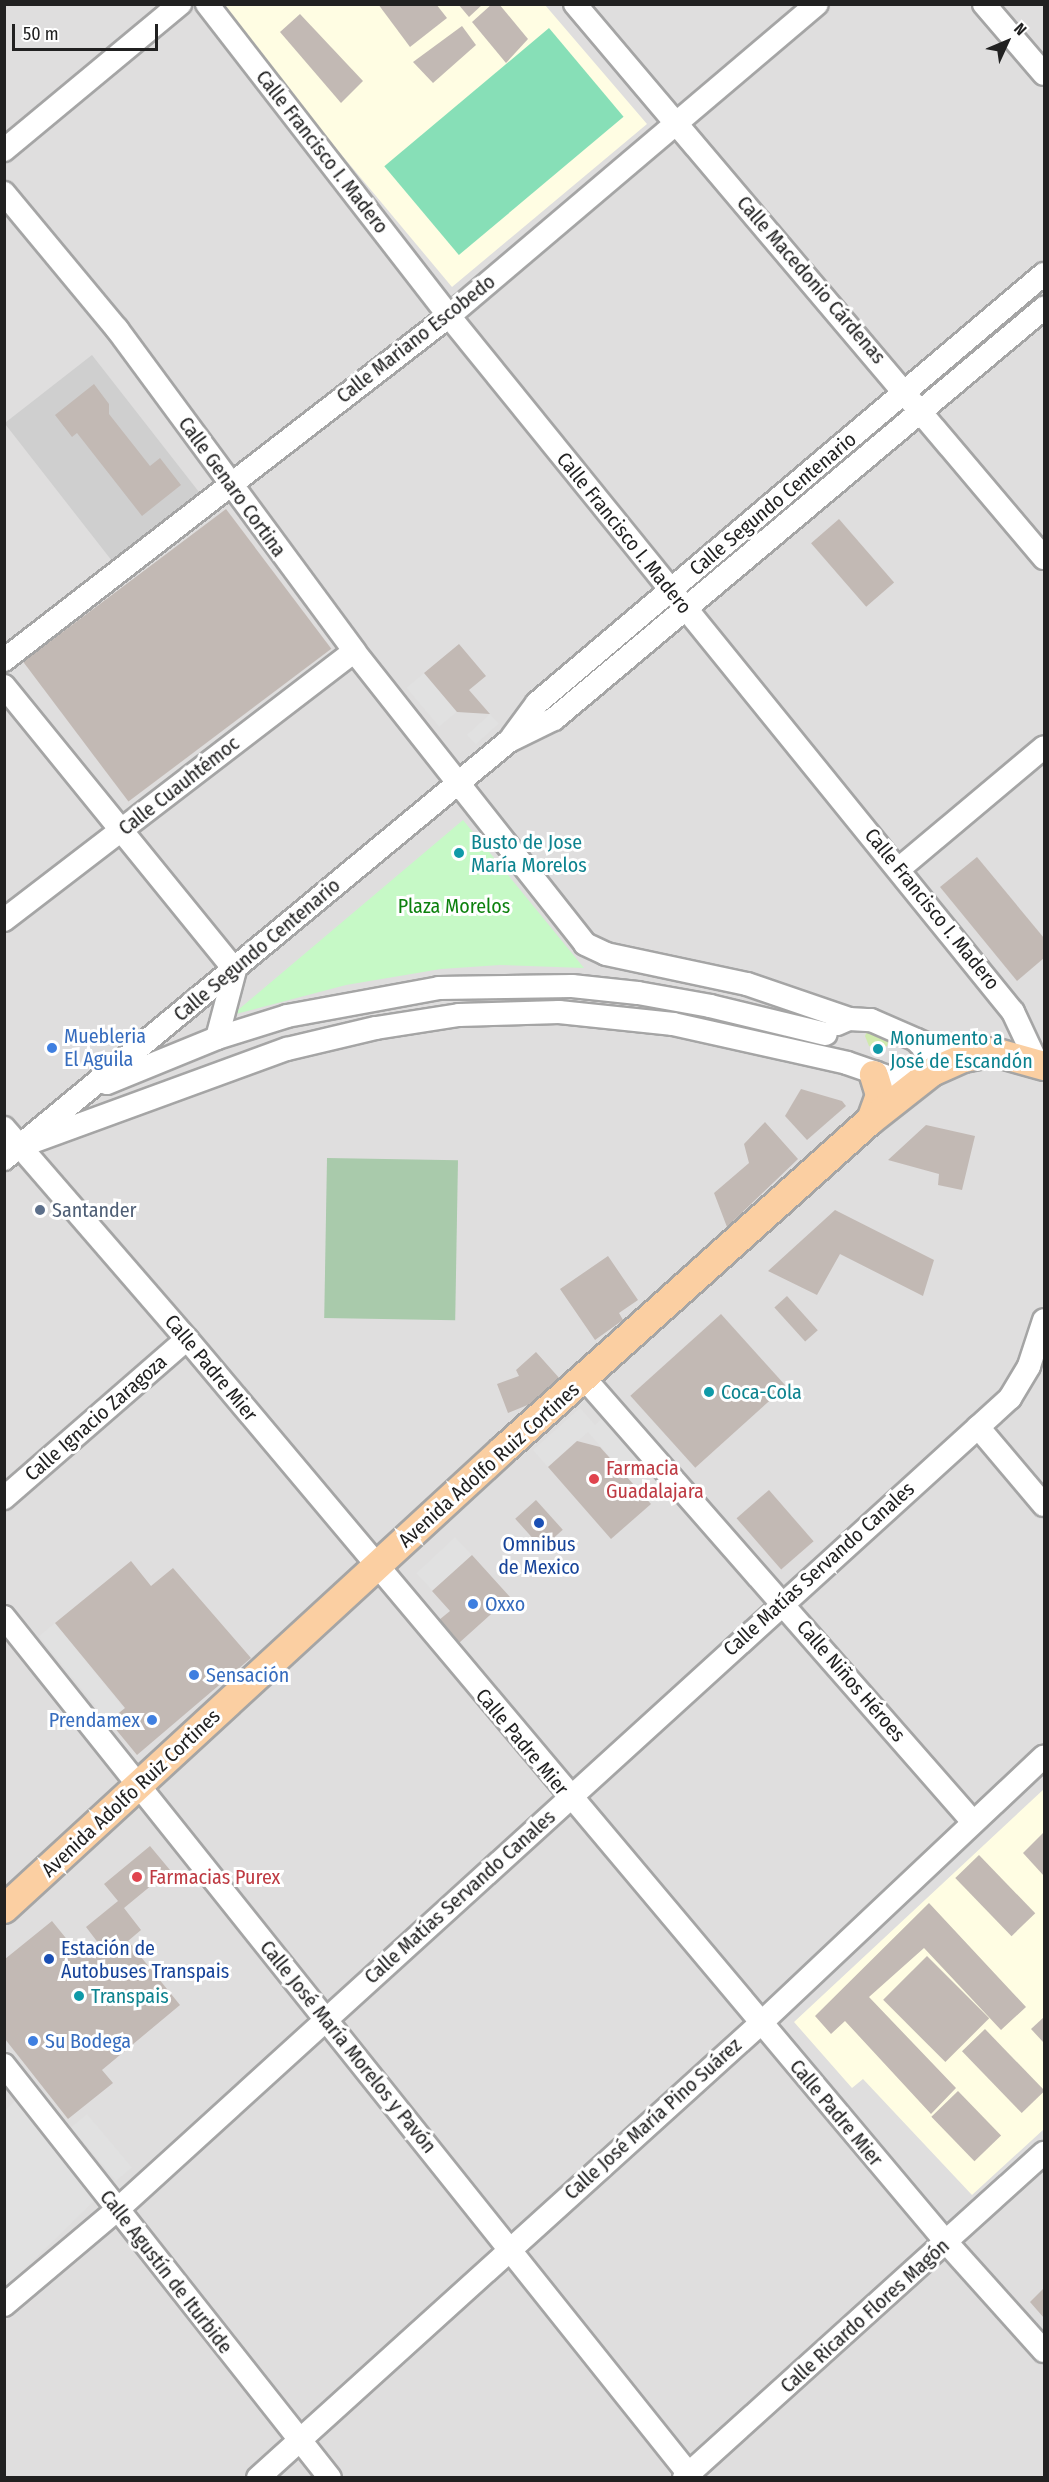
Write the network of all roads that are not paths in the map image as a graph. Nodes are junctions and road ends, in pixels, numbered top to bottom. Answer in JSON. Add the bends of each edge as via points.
{"nodes":[{"id":1,"x":180,"y":4,"type":"edge"},
{"id":2,"x":207,"y":4,"type":"edge"},
{"id":3,"x":575,"y":4,"type":"edge"},
{"id":4,"x":817,"y":4,"type":"edge"},
{"id":5,"x":984,"y":4,"type":"edge"},
{"id":6,"x":1044,"y":74,"type":"edge"},
{"id":7,"x":677,"y":125,"type":"junction"},
{"id":8,"x":4,"y":150,"type":"edge"},
{"id":9,"x":4,"y":193,"type":"edge"},
{"id":10,"x":1044,"y":274,"type":"edge"},
{"id":11,"x":1044,"y":308,"type":"edge"},
{"id":12,"x":449,"y":316,"type":"junction"},
{"id":13,"x":908,"y":392,"type":"junction"},
{"id":14,"x":924,"y":411,"type":"junction"},
{"id":15,"x":228,"y":484,"type":"junction"},
{"id":16,"x":1044,"y":558,"type":"edge"},
{"id":17,"x":669,"y":590,"type":"junction"},
{"id":18,"x":686,"y":609,"type":"junction"},
{"id":19,"x":354,"y":651,"type":"junction"},
{"id":20,"x":4,"y":660,"type":"edge"},
{"id":21,"x":4,"y":686,"type":"edge"},
{"id":22,"x":509,"y":741,"type":"junction"},
{"id":23,"x":1044,"y":747,"type":"edge"},
{"id":24,"x":457,"y":784,"type":"junction"},
{"id":25,"x":123,"y":830,"type":"junction"},
{"id":26,"x":900,"y":868,"type":"junction"},
{"id":27,"x":4,"y":920,"type":"edge"},
{"id":28,"x":235,"y":969,"type":"junction"},
{"id":29,"x":439,"y":988,"type":"junction"},
{"id":30,"x":444,"y":1018,"type":"junction"},
{"id":31,"x":849,"y":1019,"type":"junction"},
{"id":32,"x":826,"y":1034,"type":"junction"},
{"id":33,"x":217,"y":1038,"type":"junction"},
{"id":34,"x":916,"y":1040,"type":"junction"},
{"id":35,"x":994,"y":1052,"type":"junction"},
{"id":36,"x":847,"y":1063,"type":"junction"},
{"id":37,"x":1041,"y":1065,"type":"edge"},
{"id":38,"x":932,"y":1072,"type":"junction"},
{"id":39,"x":874,"y":1075,"type":"junction"},
{"id":40,"x":88,"y":1090,"type":"junction"},
{"id":41,"x":871,"y":1120,"type":"junction"},
{"id":42,"x":4,"y":1128,"type":"edge"},
{"id":43,"x":12,"y":1153,"type":"edge"},
{"id":44,"x":1044,"y":1320,"type":"edge"},
{"id":45,"x":187,"y":1339,"type":"junction"},
{"id":46,"x":585,"y":1379,"type":"junction"},
{"id":47,"x":978,"y":1427,"type":"junction"},
{"id":48,"x":4,"y":1498,"type":"edge"},
{"id":49,"x":1044,"y":1505,"type":"edge"},
{"id":50,"x":375,"y":1566,"type":"junction"},
{"id":51,"x":782,"y":1602,"type":"junction"},
{"id":52,"x":4,"y":1617,"type":"edge"},
{"id":53,"x":1044,"y":1756,"type":"edge"},
{"id":54,"x":141,"y":1785,"type":"junction"},
{"id":55,"x":569,"y":1798,"type":"junction"},
{"id":56,"x":973,"y":1822,"type":"junction"},
{"id":57,"x":4,"y":1909,"type":"edge"},
{"id":58,"x":325,"y":2020,"type":"junction"},
{"id":59,"x":760,"y":2024,"type":"junction"},
{"id":60,"x":4,"y":2065,"type":"edge"},
{"id":61,"x":1044,"y":2153,"type":"edge"},
{"id":62,"x":117,"y":2210,"type":"junction"},
{"id":63,"x":947,"y":2243,"type":"junction"},
{"id":64,"x":510,"y":2247,"type":"junction"},
{"id":65,"x":4,"y":2305,"type":"edge"},
{"id":66,"x":1044,"y":2351,"type":"edge"},
{"id":67,"x":298,"y":2439,"type":"junction"},
{"id":68,"x":688,"y":2476,"type":"edge"},
{"id":69,"x":258,"y":2478,"type":"edge"},
{"id":70,"x":330,"y":2478,"type":"edge"}],
"edges":[{"from":1,"to":8,"type":"street"},
{"from":2,"to":12,"type":"street","name":"Calle Francisco I. Madero"},
{"from":3,"to":7,"type":"street","name":"Calle Macedonio Cárdenas"},
{"from":4,"to":7,"type":"street","name":"Calle Mariano Escobedo"},
{"from":5,"to":6,"type":"street"},
{"from":7,"to":12,"type":"street","name":"Calle Mariano Escobedo"},
{"from":7,"to":13,"type":"street","name":"Calle Macedonio Cárdenas"},
{"from":9,"to":15,"type":"street","name":"Calle Genaro Cortina","via":[[117,329]]},
{"from":10,"to":13,"type":"street","name":"Calle Segundo Centenario"},
{"from":11,"to":14,"type":"street","name":"Calle Segundo Centenario"},
{"from":12,"to":15,"type":"street","name":"Calle Mariano Escobedo"},
{"from":12,"to":17,"type":"street","name":"Calle Francisco I. Madero"},
{"from":13,"to":14,"type":"street","name":"Calle Macedonio Cárdenas"},
{"from":13,"to":17,"type":"street","name":"Calle Segundo Centenario"},
{"from":14,"to":16,"type":"street","name":"Calle Macedonio Cárdenas"},
{"from":14,"to":18,"type":"street","name":"Calle Segundo Centenario"},
{"from":15,"to":19,"type":"street","name":"Calle Genaro Cortina"},
{"from":15,"to":20,"type":"street","name":"Calle Mariano Escobedo"},
{"from":17,"to":18,"type":"street","name":"Calle Francisco I. Madero"},
{"from":17,"to":22,"type":"street","name":"Calle Segundo Centenario","via":[[537,703]]},
{"from":18,"to":22,"type":"street","name":"Calle Segundo Centenario","via":[[554,719]]},
{"from":18,"to":26,"type":"street","name":"Calle Francisco I. Madero"},
{"from":19,"to":24,"type":"street","name":"Calle Genaro Cortina"},
{"from":19,"to":25,"type":"street","name":"Calle Cuauhtémoc"},
{"from":21,"to":25,"type":"street"},
{"from":22,"to":24,"type":"street","name":"Calle Segundo Centenario"},
{"from":23,"to":26,"type":"street"},
{"from":24,"to":28,"type":"street","name":"Calle Segundo Centenario"},
{"from":24,"to":31,"type":"street","name":"Calle Genaro Cortina","via":[[585,944],[606,954],[747,984]]},
{"from":25,"to":27,"type":"street","name":"Calle Cuauhtémoc"},
{"from":25,"to":28,"type":"street"},
{"from":26,"to":37,"type":"street","name":"Calle Francisco I. Madero","via":[[1013,1012]]},
{"from":28,"to":33,"type":"street"},
{"from":28,"to":40,"type":"street","name":"Calle Segundo Centenario"},
{"from":29,"to":30,"type":"street"},
{"from":29,"to":32,"type":"street","via":[[572,986],[638,993]]},
{"from":29,"to":33,"type":"street","via":[[287,1016]]},
{"from":30,"to":36,"type":"street","via":[[508,1011],[617,1016],[673,1024]]},
{"from":30,"to":43,"type":"street","via":[[376,1028],[286,1049]]},
{"from":31,"to":32,"type":"street"},
{"from":31,"to":34,"type":"street","name":"Calle Genaro Cortina","via":[[879,1022]]},
{"from":32,"to":36,"type":"street","via":[[831,1047]]},
{"from":33,"to":40,"type":"street"},
{"from":34,"to":35,"type":"street","name":"Calle Genaro Cortina","via":[[928,1045]]},
{"from":34,"to":38,"type":"street","via":[[930,1054]]},
{"from":35,"to":37,"type":"main road"},
{"from":35,"to":38,"type":"main road","name":"Avenida Adolfo Ruiz Cortines","via":[[964,1058]]},
{"from":36,"to":39,"type":"street"},
{"from":38,"to":39,"type":"street","via":[[906,1081]]},
{"from":38,"to":41,"type":"main road","name":"Avenida Adolfo Ruiz Cortines"},
{"from":39,"to":41,"type":"main road","via":[[880,1095]]},
{"from":40,"to":43,"type":"street","name":"Calle Segundo Centenario"},
{"from":41,"to":46,"type":"main road","name":"Avenida Adolfo Ruiz Cortines"},
{"from":42,"to":43,"type":"street","name":"Calle Padre Mier"},
{"from":43,"to":45,"type":"street","name":"Calle Padre Mier"},
{"from":44,"to":47,"type":"street","name":"Calle Matías Servando Canales","via":[[1029,1366],[1010,1398]]},
{"from":45,"to":48,"type":"street","name":"Calle Ignacio Zaragoza"},
{"from":45,"to":50,"type":"street","name":"Calle Padre Mier"},
{"from":46,"to":50,"type":"main road","name":"Avenida Adolfo Ruiz Cortines"},
{"from":46,"to":51,"type":"street","name":"Calle Niños Héroes"},
{"from":47,"to":49,"type":"street"},
{"from":47,"to":51,"type":"street","name":"Calle Matías Servando Canales"},
{"from":50,"to":54,"type":"main road","name":"Avenida Adolfo Ruiz Cortines"},
{"from":50,"to":55,"type":"street","name":"Calle Padre Mier"},
{"from":51,"to":55,"type":"street","name":"Calle Matías Servando Canales"},
{"from":51,"to":56,"type":"street","name":"Calle Niños Héroes"},
{"from":52,"to":54,"type":"street","name":"Calle José María Morelos y Pavón"},
{"from":53,"to":56,"type":"street","name":"Calle José María Pino Suárez"},
{"from":54,"to":57,"type":"main road","name":"Avenida Adolfo Ruiz Cortines"},
{"from":54,"to":58,"type":"street","name":"Calle José María Morelos y Pavón"},
{"from":55,"to":58,"type":"street","name":"Calle Matías Servando Canales"},
{"from":55,"to":59,"type":"street","name":"Calle Padre Mier"},
{"from":56,"to":59,"type":"street","name":"Calle José María Pino Suárez"},
{"from":58,"to":62,"type":"street","name":"Calle Matías Servando Canales"},
{"from":58,"to":64,"type":"street","name":"Calle José María Morelos y Pavón"},
{"from":59,"to":63,"type":"street","name":"Calle Padre Mier"},
{"from":59,"to":64,"type":"street","name":"Calle José María Pino Suárez"},
{"from":60,"to":62,"type":"street","name":"Calle Agustín de Iturbide"},
{"from":61,"to":63,"type":"street","name":"Calle Ricardo Flores Magón"},
{"from":62,"to":65,"type":"street","name":"Calle Matías Servando Canales"},
{"from":62,"to":67,"type":"street","name":"Calle Agustín de Iturbide"},
{"from":63,"to":66,"type":"street","name":"Calle Padre Mier"},
{"from":63,"to":68,"type":"street","name":"Calle Ricardo Flores Magón"},
{"from":64,"to":67,"type":"street","name":"Calle José María Pino Suárez"},
{"from":64,"to":68,"type":"street","name":"Calle José María Morelos y Pavón"},
{"from":67,"to":69,"type":"street","name":"Calle José María Pino Suárez"},
{"from":67,"to":70,"type":"street","name":"Calle Agustín de Iturbide"}]}
